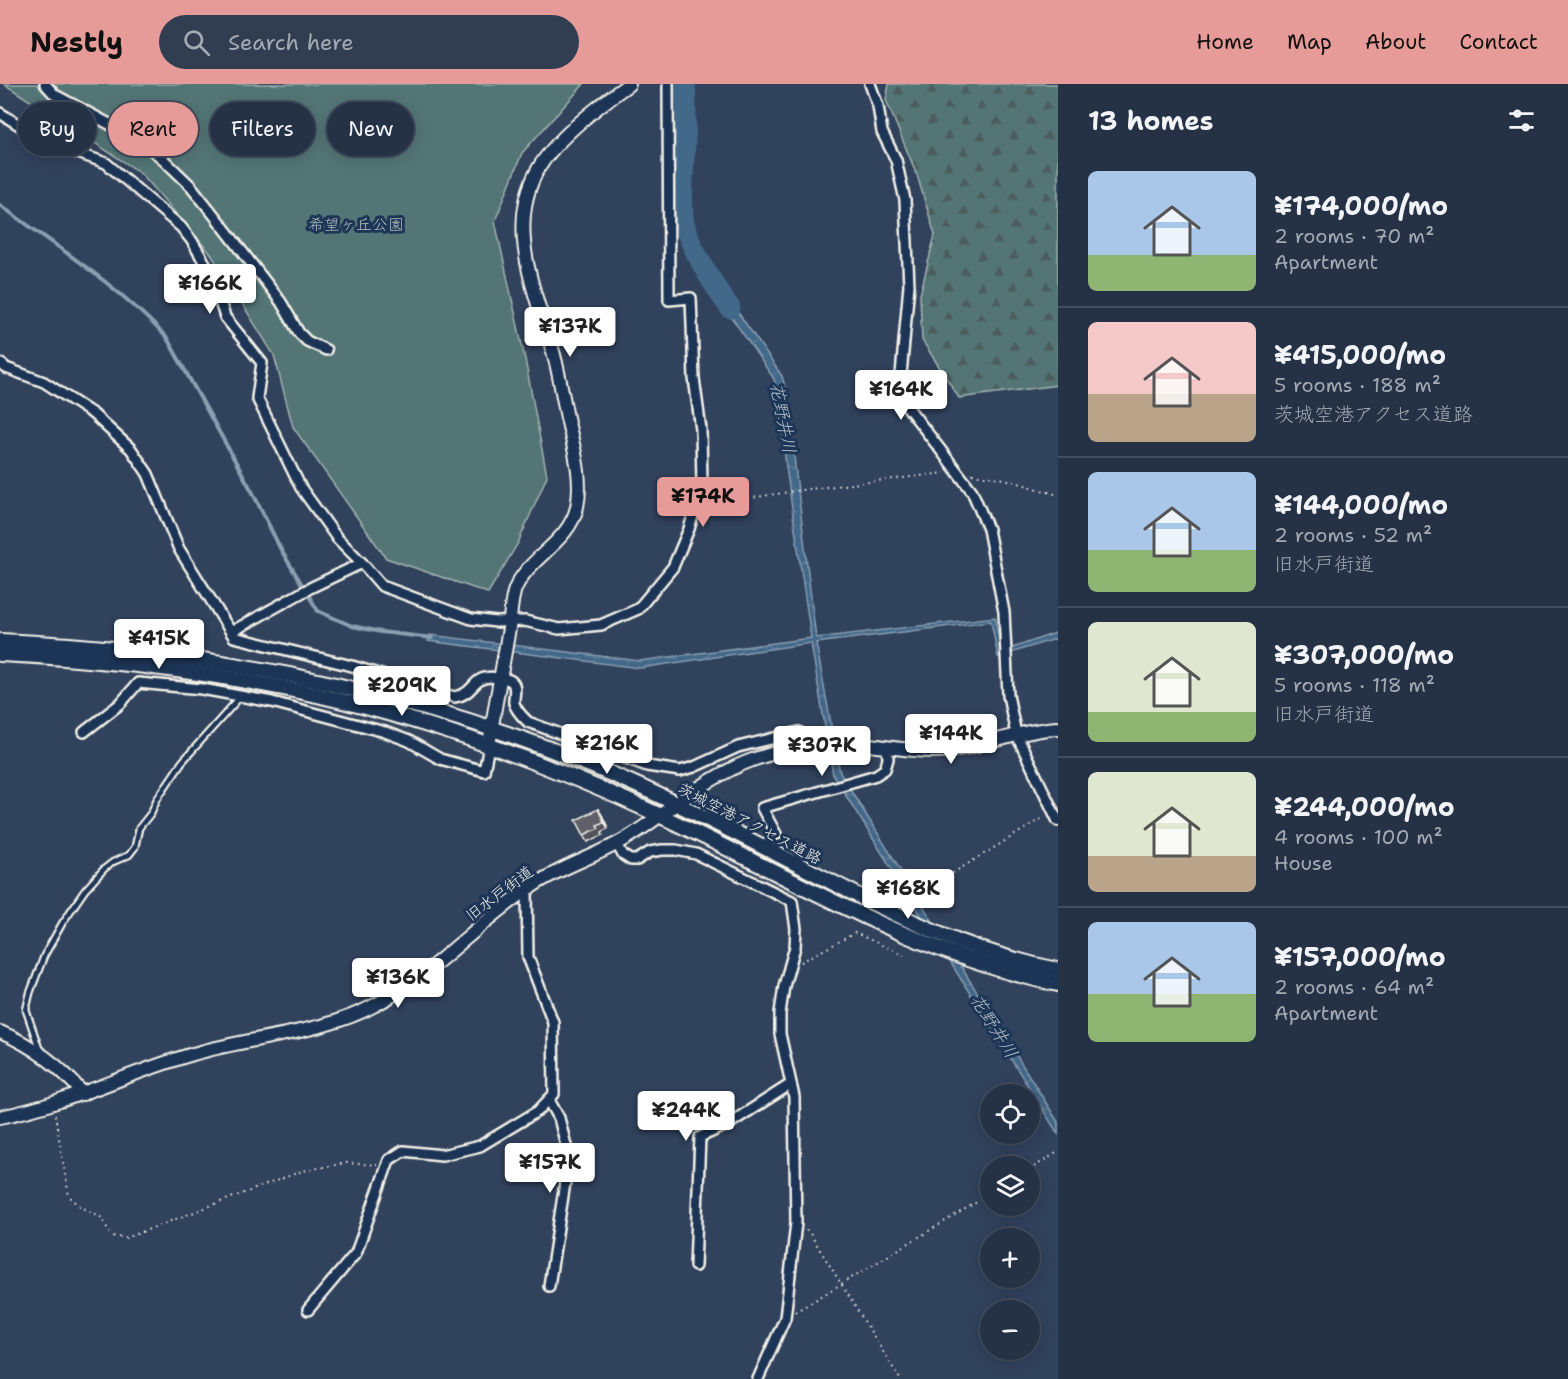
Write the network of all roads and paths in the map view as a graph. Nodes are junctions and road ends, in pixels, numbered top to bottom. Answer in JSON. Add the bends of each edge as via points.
{"nodes":[{"id":1,"x":45,"y":84,"type":"edge"},
{"id":2,"x":628,"y":84,"type":"edge"},
{"id":3,"x":668,"y":84,"type":"edge"},
{"id":4,"x":870,"y":84,"type":"edge"},
{"id":5,"x":0,"y":113,"type":"edge"},
{"id":6,"x":326,"y":350,"type":"dead end"},
{"id":7,"x":0,"y":363,"type":"edge"},
{"id":8,"x":958,"y":471,"type":"junction"},
{"id":9,"x":1058,"y":495,"type":"edge"},
{"id":10,"x":696,"y":507,"type":"junction"},
{"id":11,"x":362,"y":563,"type":"junction"},
{"id":12,"x":510,"y":621,"type":"junction"},
{"id":13,"x":231,"y":632,"type":"junction"},
{"id":14,"x":0,"y":640,"type":"edge"},
{"id":15,"x":0,"y":654,"type":"edge"},
{"id":16,"x":501,"y":678,"type":"junction"},
{"id":17,"x":241,"y":696,"type":"junction"},
{"id":18,"x":492,"y":728,"type":"junction"},
{"id":19,"x":1058,"y":728,"type":"edge"},
{"id":20,"x":84,"y":732,"type":"dead end"},
{"id":21,"x":1016,"y":734,"type":"junction"},
{"id":22,"x":489,"y":746,"type":"junction"},
{"id":23,"x":817,"y":746,"type":"junction"},
{"id":24,"x":887,"y":748,"type":"junction"},
{"id":25,"x":676,"y":803,"type":"junction"},
{"id":26,"x":1053,"y":811,"type":"junction"},
{"id":27,"x":660,"y":816,"type":"junction"},
{"id":28,"x":1058,"y":821,"type":"edge"},
{"id":29,"x":776,"y":834,"type":"dead end"},
{"id":30,"x":617,"y":844,"type":"junction"},
{"id":31,"x":527,"y":890,"type":"junction"},
{"id":32,"x":922,"y":892,"type":"dead end"},
{"id":33,"x":904,"y":955,"type":"dead end"},
{"id":34,"x":788,"y":970,"type":"junction"},
{"id":35,"x":1058,"y":970,"type":"edge"},
{"id":36,"x":1058,"y":984,"type":"edge"},
{"id":37,"x":0,"y":1032,"type":"edge"},
{"id":38,"x":40,"y":1054,"type":"junction"},
{"id":39,"x":791,"y":1084,"type":"junction"},
{"id":40,"x":83,"y":1094,"type":"junction"},
{"id":41,"x":549,"y":1100,"type":"junction"},
{"id":42,"x":53,"y":1104,"type":"junction"},
{"id":43,"x":0,"y":1117,"type":"edge"},
{"id":44,"x":1058,"y":1152,"type":"edge"},
{"id":45,"x":1040,"y":1163,"type":"edge"},
{"id":46,"x":387,"y":1166,"type":"junction"},
{"id":47,"x":980,"y":1200,"type":"edge"},
{"id":48,"x":796,"y":1223,"type":"junction"},
{"id":49,"x":695,"y":1266,"type":"dead end"},
{"id":50,"x":842,"y":1285,"type":"junction"},
{"id":51,"x":549,"y":1286,"type":"dead end"},
{"id":52,"x":308,"y":1310,"type":"dead end"},
{"id":53,"x":785,"y":1318,"type":"junction"},
{"id":54,"x":758,"y":1379,"type":"edge"},
{"id":55,"x":900,"y":1379,"type":"edge"}],
"edges":[{"from":1,"to":6,"type":"street","via":[[55,95],[141,141],[162,158],[191,186],[225,229],[281,302],[299,333]]},
{"from":2,"to":12,"type":"street","via":[[550,152],[528,190],[522,230],[525,256],[560,382],[579,488],[571,525],[515,589]]},
{"from":3,"to":10,"type":"street","via":[[669,300],[691,298],[694,378],[701,430],[702,486]]},
{"from":4,"to":8,"type":"street","via":[[905,200],[909,285],[900,386],[906,405]]},
{"from":5,"to":11,"type":"street","via":[[46,142],[106,164],[181,227],[210,272],[225,317],[262,363],[257,398],[301,488],[337,538]]},
{"from":7,"to":13,"type":"street","via":[[44,382],[93,414],[131,449],[148,474],[179,549]]},
{"from":8,"to":9,"type":"path"},
{"from":8,"to":10,"type":"path"},
{"from":8,"to":21,"type":"street","via":[[972,491],[988,529],[1004,612],[1008,694]]},
{"from":10,"to":12,"type":"street","via":[[673,567],[638,609],[600,625],[569,628]]},
{"from":11,"to":12,"type":"street","via":[[382,586],[410,597],[471,619]]},
{"from":11,"to":13,"type":"street"},
{"from":12,"to":16,"type":"street"},
{"from":13,"to":16,"type":"street","via":[[234,637],[352,666],[454,697],[467,692],[484,676]]},
{"from":14,"to":18,"type":"main road","name":"茨城空港アクセス道路","via":[[135,651],[231,664],[409,703]]},
{"from":15,"to":22,"type":"main road","name":"茨城空港アクセス道路","via":[[134,664],[230,678],[319,696]]},
{"from":16,"to":18,"type":"street"},
{"from":16,"to":23,"type":"street","via":[[514,685],[514,704],[528,722],[647,766],[680,771],[738,747],[799,732]]},
{"from":17,"to":20,"type":"street","via":[[138,683],[120,704]]},
{"from":17,"to":22,"type":"street","via":[[385,732],[440,759],[474,769],[484,771]]},
{"from":17,"to":38,"type":"lane","via":[[182,762],[139,828],[129,855],[104,869],[63,922],[44,956],[26,1010]]},
{"from":18,"to":22,"type":"street"},
{"from":18,"to":25,"type":"main road","name":"茨城空港アクセス道路"},
{"from":19,"to":21,"type":"street","name":"旧水戸街道"},
{"from":21,"to":24,"type":"street","name":"旧水戸街道","via":[[948,750]]},
{"from":21,"to":26,"type":"street"},
{"from":22,"to":27,"type":"main road","name":"茨城空港アクセス道路"},
{"from":23,"to":24,"type":"street","name":"旧水戸街道"},
{"from":23,"to":25,"type":"street","name":"旧水戸街道","via":[[756,759]]},
{"from":24,"to":29,"type":"street","via":[[885,769],[876,775],[762,808]]},
{"from":25,"to":27,"type":"street","name":"旧水戸街道"},
{"from":25,"to":35,"type":"main road","name":"茨城空港アクセス道路","via":[[918,926],[994,955]]},
{"from":26,"to":28,"type":"street"},
{"from":26,"to":32,"type":"path"},
{"from":27,"to":30,"type":"street","name":"旧水戸街道"},
{"from":27,"to":36,"type":"main road","name":"茨城空港アクセス道路","via":[[912,938],[987,966]]},
{"from":30,"to":31,"type":"street","name":"旧水戸街道"},
{"from":30,"to":34,"type":"street","via":[[631,860],[662,850],[696,854],[792,901],[795,947]]},
{"from":31,"to":40,"type":"street","name":"旧水戸街道","via":[[395,994],[375,1005],[327,1024],[195,1053]]},
{"from":31,"to":41,"type":"street","via":[[528,957],[553,1022],[554,1094]]},
{"from":33,"to":34,"type":"path","via":[[855,933]]},
{"from":34,"to":39,"type":"street","via":[[780,1034]]},
{"from":37,"to":38,"type":"street"},
{"from":38,"to":40,"type":"street","via":[[71,1078]]},
{"from":39,"to":48,"type":"street"},
{"from":39,"to":49,"type":"street","via":[[727,1125],[699,1137]]},
{"from":40,"to":42,"type":"street","name":"旧水戸街道"},
{"from":41,"to":46,"type":"street","via":[[538,1111],[480,1146],[442,1155],[403,1151],[389,1160]]},
{"from":41,"to":51,"type":"street","via":[[559,1118],[569,1157]]},
{"from":42,"to":43,"type":"street","name":"旧水戸街道"},
{"from":42,"to":46,"type":"path","via":[[69,1196],[100,1216],[112,1236],[126,1238],[302,1171],[346,1163]]},
{"from":44,"to":45,"type":"path"},
{"from":46,"to":52,"type":"street","via":[[356,1252]]},
{"from":47,"to":50,"type":"path"},
{"from":48,"to":50,"type":"path","via":[[809,1232]]},
{"from":48,"to":53,"type":"street"},
{"from":50,"to":53,"type":"path"},
{"from":50,"to":55,"type":"path"},
{"from":53,"to":54,"type":"street"}]}
